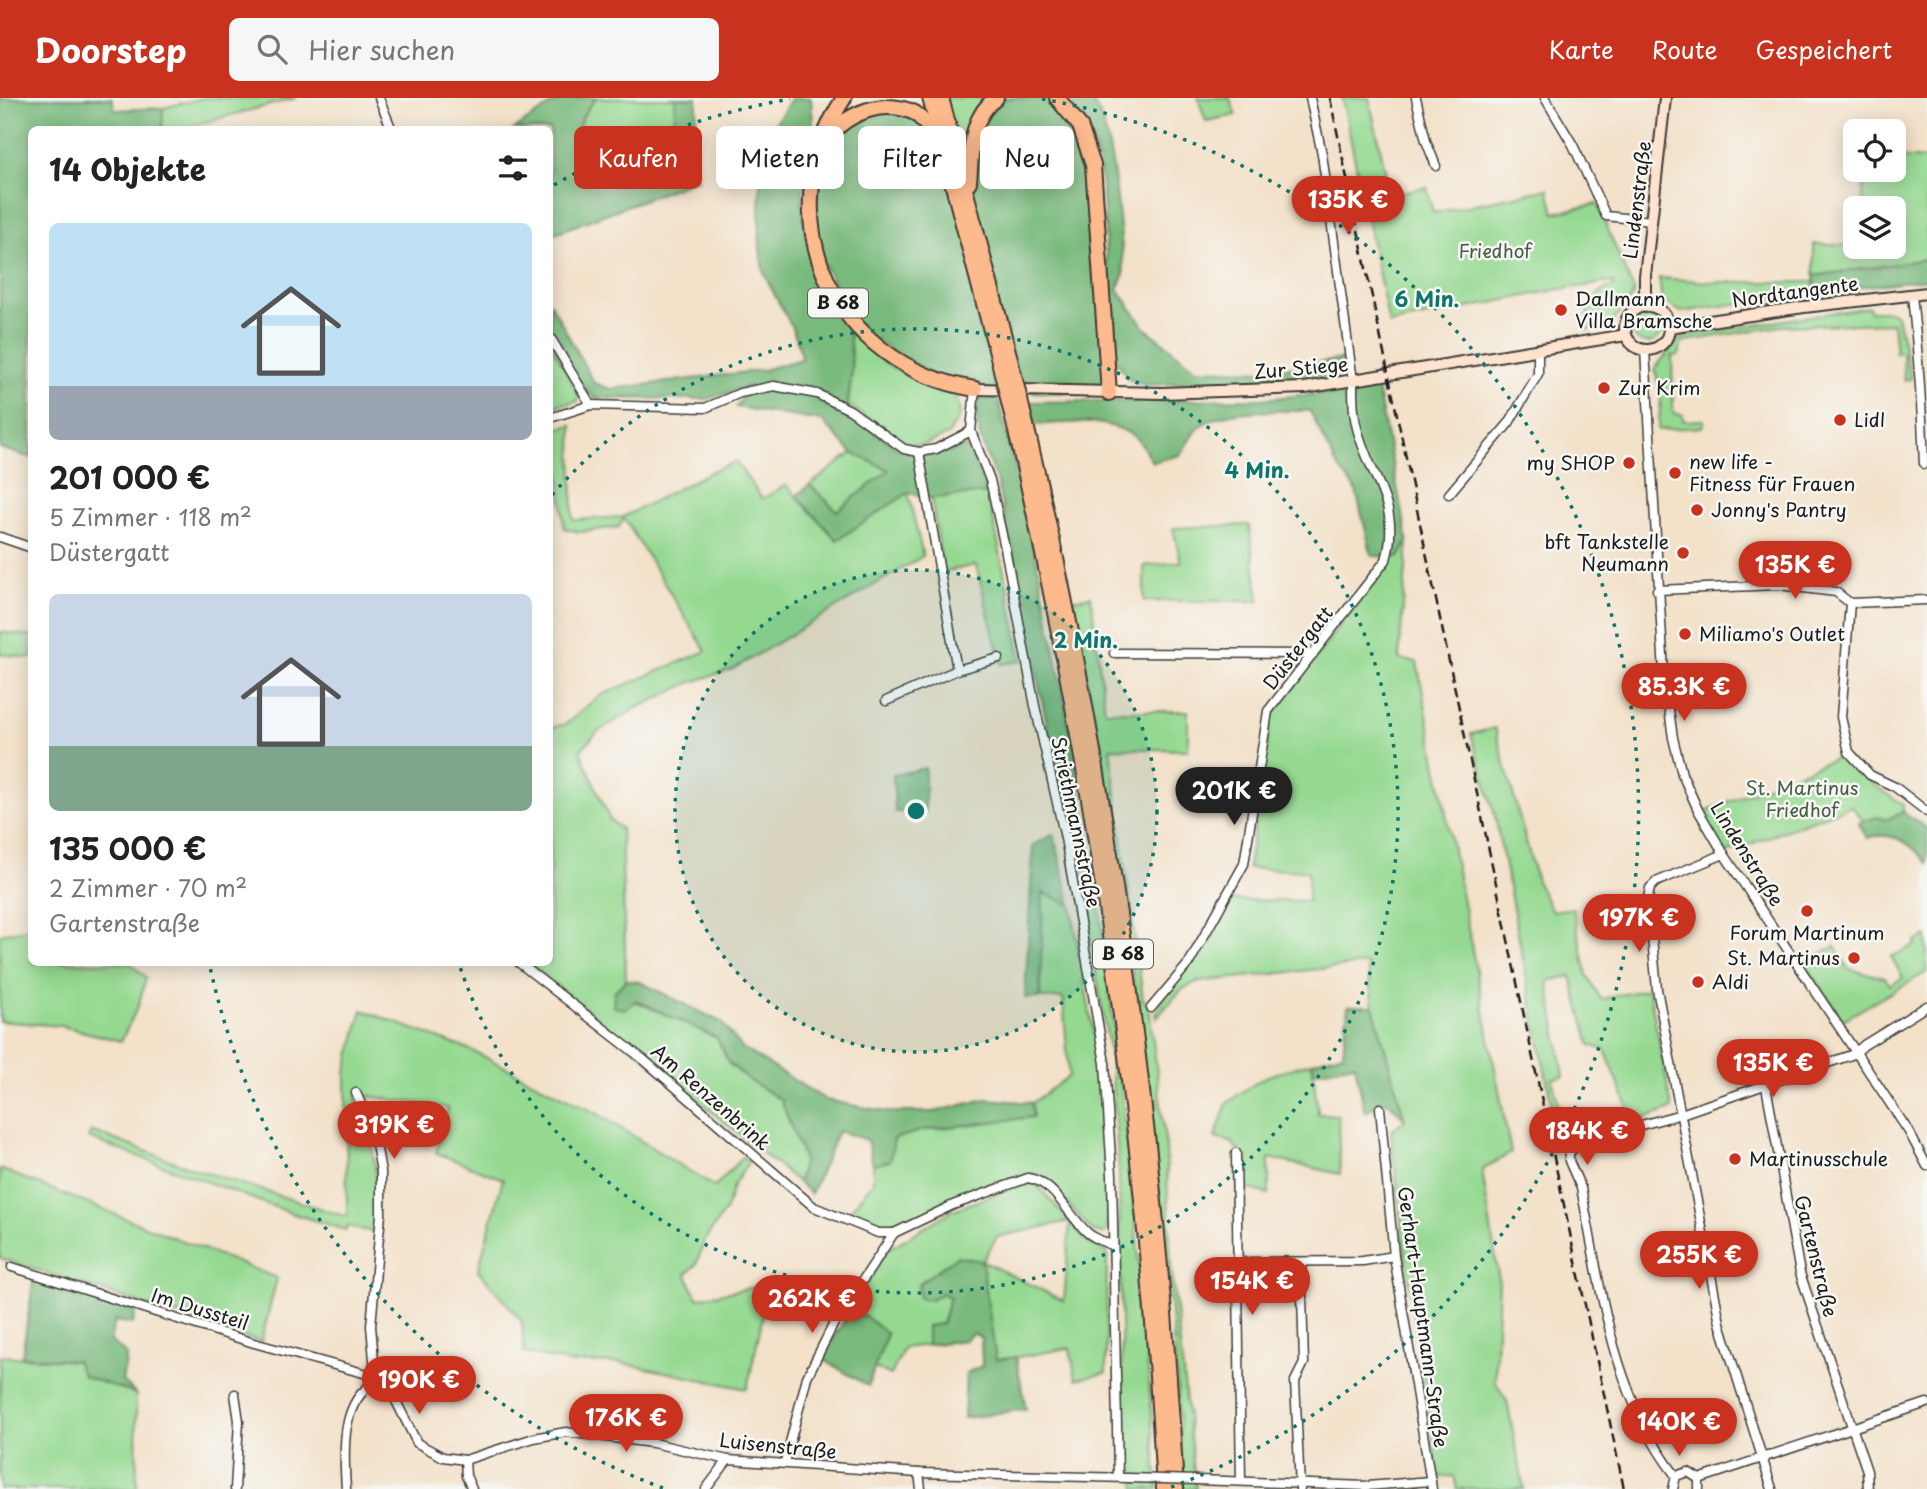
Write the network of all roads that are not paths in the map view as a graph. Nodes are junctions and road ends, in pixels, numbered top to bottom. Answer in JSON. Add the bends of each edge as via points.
{"nodes":[{"id":1,"x":379,"y":98,"type":"edge"},
{"id":2,"x":844,"y":98,"type":"edge"},
{"id":3,"x":930,"y":98,"type":"edge"},
{"id":4,"x":941,"y":98,"type":"edge"},
{"id":5,"x":996,"y":98,"type":"edge"},
{"id":6,"x":1057,"y":98,"type":"edge"},
{"id":7,"x":1310,"y":98,"type":"edge"},
{"id":8,"x":1416,"y":98,"type":"edge"},
{"id":9,"x":1545,"y":98,"type":"edge"},
{"id":10,"x":1665,"y":98,"type":"edge"},
{"id":11,"x":390,"y":126,"type":"edge"},
{"id":12,"x":828,"y":126,"type":"edge"},
{"id":13,"x":840,"y":126,"type":"edge"},
{"id":14,"x":926,"y":126,"type":"edge"},
{"id":15,"x":937,"y":126,"type":"edge"},
{"id":16,"x":1436,"y":166,"type":"dead end"},
{"id":17,"x":814,"y":189,"type":"edge"},
{"id":18,"x":955,"y":189,"type":"edge"},
{"id":19,"x":968,"y":194,"type":"junction"},
{"id":20,"x":1652,"y":221,"type":"junction"},
{"id":21,"x":1927,"y":293,"type":"edge"},
{"id":22,"x":1912,"y":295,"type":"junction"},
{"id":23,"x":1645,"y":307,"type":"junction"},
{"id":24,"x":1668,"y":327,"type":"junction"},
{"id":25,"x":1626,"y":335,"type":"junction"},
{"id":26,"x":553,"y":342,"type":"edge"},
{"id":27,"x":1645,"y":350,"type":"junction"},
{"id":28,"x":1538,"y":351,"type":"junction"},
{"id":29,"x":1005,"y":360,"type":"junction"},
{"id":30,"x":1353,"y":381,"type":"junction"},
{"id":31,"x":975,"y":389,"type":"junction"},
{"id":32,"x":1109,"y":393,"type":"junction"},
{"id":33,"x":591,"y":405,"type":"junction"},
{"id":34,"x":553,"y":417,"type":"edge"},
{"id":35,"x":1020,"y":426,"type":"junction"},
{"id":36,"x":971,"y":431,"type":"junction"},
{"id":37,"x":919,"y":452,"type":"junction"},
{"id":38,"x":1924,"y":464,"type":"dead end"},
{"id":39,"x":1449,"y":494,"type":"dead end"},
{"id":40,"x":0,"y":537,"type":"edge"},
{"id":41,"x":28,"y":547,"type":"edge"},
{"id":42,"x":1657,"y":590,"type":"junction"},
{"id":43,"x":1927,"y":600,"type":"edge"},
{"id":44,"x":1850,"y":603,"type":"junction"},
{"id":45,"x":1114,"y":653,"type":"dead end"},
{"id":46,"x":1313,"y":654,"type":"junction"},
{"id":47,"x":999,"y":659,"type":"dead end"},
{"id":48,"x":957,"y":670,"type":"junction"},
{"id":49,"x":886,"y":701,"type":"dead end"},
{"id":50,"x":1927,"y":812,"type":"edge"},
{"id":51,"x":1724,"y":854,"type":"junction"},
{"id":52,"x":523,"y":966,"type":"edge"},
{"id":53,"x":1927,"y":1006,"type":"edge"},
{"id":54,"x":1151,"y":1008,"type":"dead end"},
{"id":55,"x":1854,"y":1054,"type":"junction"},
{"id":56,"x":1766,"y":1086,"type":"junction"},
{"id":57,"x":356,"y":1093,"type":"dead end"},
{"id":58,"x":1380,"y":1108,"type":"dead end"},
{"id":59,"x":1681,"y":1114,"type":"junction"},
{"id":60,"x":1236,"y":1153,"type":"dead end"},
{"id":61,"x":1927,"y":1166,"type":"edge"},
{"id":62,"x":894,"y":1233,"type":"junction"},
{"id":63,"x":1113,"y":1246,"type":"junction"},
{"id":64,"x":1394,"y":1256,"type":"junction"},
{"id":65,"x":1237,"y":1262,"type":"junction"},
{"id":66,"x":1301,"y":1262,"type":"junction"},
{"id":67,"x":12,"y":1267,"type":"dead end"},
{"id":68,"x":376,"y":1382,"type":"junction"},
{"id":69,"x":235,"y":1394,"type":"dead end"},
{"id":70,"x":1927,"y":1403,"type":"edge"},
{"id":71,"x":1853,"y":1429,"type":"junction"},
{"id":72,"x":1763,"y":1457,"type":"junction"},
{"id":73,"x":465,"y":1460,"type":"junction"},
{"id":74,"x":728,"y":1460,"type":"junction"},
{"id":75,"x":785,"y":1462,"type":"junction"},
{"id":76,"x":919,"y":1473,"type":"junction"},
{"id":77,"x":1676,"y":1476,"type":"junction"},
{"id":78,"x":1118,"y":1477,"type":"junction"},
{"id":79,"x":1699,"y":1479,"type":"junction"},
{"id":80,"x":1241,"y":1481,"type":"junction"},
{"id":81,"x":1432,"y":1485,"type":"edge"},
{"id":82,"x":1300,"y":1486,"type":"edge"},
{"id":83,"x":235,"y":1489,"type":"edge"},
{"id":84,"x":346,"y":1489,"type":"edge"},
{"id":85,"x":472,"y":1489,"type":"edge"},
{"id":86,"x":706,"y":1489,"type":"edge"},
{"id":87,"x":921,"y":1489,"type":"edge"},
{"id":88,"x":1164,"y":1489,"type":"edge"},
{"id":89,"x":1175,"y":1489,"type":"edge"},
{"id":90,"x":1673,"y":1489,"type":"edge"},
{"id":91,"x":1699,"y":1489,"type":"edge"},
{"id":92,"x":1772,"y":1489,"type":"edge"},
{"id":93,"x":1868,"y":1489,"type":"edge"}],
"edges":[{"from":1,"to":11,"type":"street"},
{"from":2,"to":12,"type":"highway","number":"B 68"},
{"from":3,"to":15,"type":"highway","number":"B 68"},
{"from":4,"to":19,"type":"highway","number":"B 68"},
{"from":5,"to":19,"type":"highway","number":"B 68","via":[[976,121]]},
{"from":6,"to":32,"type":"highway","via":[[1080,126],[1093,165]]},
{"from":7,"to":30,"type":"street","name":"Düstergatt"},
{"from":8,"to":16,"type":"street"},
{"from":9,"to":20,"type":"street","via":[[1606,216]]},
{"from":10,"to":20,"type":"street","name":"Lindenstraße"},
{"from":13,"to":14,"type":"highway","number":"B 68","via":[[854,113],[885,103],[916,113]]},
{"from":17,"to":31,"type":"highway","number":"B 68","via":[[813,223],[822,270],[843,312],[898,364],[947,384]]},
{"from":18,"to":29,"type":"highway","number":"B 68"},
{"from":19,"to":29,"type":"highway","number":"B 68"},
{"from":20,"to":23,"type":"street","name":"Lindenstraße"},
{"from":21,"to":22,"type":"street","name":"Nordtangente"},
{"from":22,"to":24,"type":"street","name":"Nordtangente"},
{"from":22,"to":38,"type":"street"},
{"from":23,"to":24,"type":"street","via":[[1659,310]]},
{"from":23,"to":25,"type":"street","via":[[1629,315]]},
{"from":24,"to":27,"type":"street","via":[[1662,344]]},
{"from":25,"to":27,"type":"street","via":[[1633,345]]},
{"from":25,"to":28,"type":"street","name":"Zur Stiege"},
{"from":26,"to":33,"type":"street"},
{"from":27,"to":42,"type":"street","name":"Lindenstraße"},
{"from":28,"to":30,"type":"street","name":"Zur Stiege"},
{"from":28,"to":39,"type":"street","via":[[1538,374],[1509,423]]},
{"from":29,"to":35,"type":"highway","number":"B 68","bridge":true},
{"from":30,"to":32,"type":"street","name":"Zur Stiege","via":[[1263,390]]},
{"from":30,"to":46,"type":"street","name":"Düstergatt","via":[[1359,437],[1381,482],[1392,537],[1386,560]]},
{"from":31,"to":32,"type":"street","name":"Zur Stiege"},
{"from":31,"to":36,"type":"street","name":"Striethmannstraße"},
{"from":33,"to":34,"type":"street"},
{"from":33,"to":37,"type":"street","via":[[705,408],[740,393],[774,386],[795,388],[850,410],[904,449]]},
{"from":35,"to":88,"type":"highway","number":"B 68","via":[[1105,900],[1139,1166]]},
{"from":35,"to":89,"type":"highway","number":"B 68","via":[[1072,639],[1116,898],[1150,1165]]},
{"from":36,"to":37,"type":"street","via":[[936,449]]},
{"from":36,"to":63,"type":"street","name":"Striethmannstraße","via":[[990,480],[1090,971],[1105,1063]]},
{"from":37,"to":48,"type":"street"},
{"from":40,"to":41,"type":"street"},
{"from":42,"to":44,"type":"street","via":[[1778,585],[1836,592]]},
{"from":42,"to":51,"type":"street","name":"Lindenstraße","via":[[1667,709],[1679,762],[1698,810]]},
{"from":43,"to":44,"type":"street"},
{"from":44,"to":50,"type":"street","via":[[1841,706],[1849,752],[1870,775],[1895,787]]},
{"from":45,"to":46,"type":"street"},
{"from":46,"to":54,"type":"street","name":"Düstergatt","via":[[1268,711],[1244,864],[1189,963]]},
{"from":47,"to":48,"type":"street"},
{"from":48,"to":49,"type":"street"},
{"from":51,"to":55,"type":"street","name":"Lindenstraße"},
{"from":51,"to":59,"type":"street","via":[[1656,882],[1648,895],[1657,989]]},
{"from":52,"to":62,"type":"street","name":"Am Renzenbrink","via":[[644,1060],[814,1207],[877,1233]]},
{"from":53,"to":55,"type":"street"},
{"from":55,"to":56,"type":"street"},
{"from":55,"to":61,"type":"street","name":"Lindenstraße"},
{"from":56,"to":59,"type":"street"},
{"from":56,"to":71,"type":"street","name":"Gartenstraße","via":[[1800,1273]]},
{"from":57,"to":68,"type":"street","via":[[374,1132],[381,1172],[371,1326]]},
{"from":58,"to":64,"type":"street","name":"Gerhart-Hauptmann-Straße"},
{"from":59,"to":72,"type":"street","via":[[1720,1323]]},
{"from":59,"to":77,"type":"street","via":[[1573,1146],[1569,1161],[1581,1188],[1619,1369],[1655,1449]]},
{"from":60,"to":65,"type":"street"},
{"from":62,"to":63,"type":"street","via":[[953,1205],[1028,1178],[1038,1180],[1089,1234]]},
{"from":62,"to":75,"type":"street","via":[[833,1325],[807,1377]]},
{"from":63,"to":78,"type":"street","name":"Striethmannstraße"},
{"from":64,"to":66,"type":"street"},
{"from":64,"to":81,"type":"street","name":"Gerhart-Hauptmann-Straße"},
{"from":65,"to":66,"type":"street"},
{"from":65,"to":80,"type":"street"},
{"from":66,"to":82,"type":"street","via":[[1304,1363],[1295,1381]]},
{"from":67,"to":68,"type":"street","name":"Im Dussteil","via":[[367,1374]]},
{"from":68,"to":73,"type":"street","via":[[391,1393],[417,1443],[443,1457]]},
{"from":68,"to":84,"type":"street","via":[[357,1399],[349,1416]]},
{"from":69,"to":83,"type":"street","via":[[239,1421]]},
{"from":70,"to":71,"type":"street"},
{"from":71,"to":72,"type":"street"},
{"from":71,"to":93,"type":"street","name":"Gartenstraße"},
{"from":72,"to":79,"type":"street"},
{"from":72,"to":92,"type":"street"},
{"from":73,"to":74,"type":"street","name":"Luisenstraße","via":[[566,1432],[653,1443]]},
{"from":73,"to":85,"type":"street"},
{"from":74,"to":75,"type":"street","name":"Luisenstraße"},
{"from":74,"to":86,"type":"street"},
{"from":75,"to":76,"type":"street","name":"Luisenstraße"},
{"from":76,"to":78,"type":"street","name":"Luisenstraße"},
{"from":76,"to":87,"type":"street"},
{"from":77,"to":79,"type":"street","via":[[1688,1472]]},
{"from":77,"to":90,"type":"street"},
{"from":78,"to":80,"type":"street","name":"Luisenstraße","bridge":true},
{"from":79,"to":91,"type":"street"},
{"from":80,"to":82,"type":"street","name":"Luisenstraße"},
{"from":81,"to":82,"type":"street","name":"Luisenstraße"}]}
